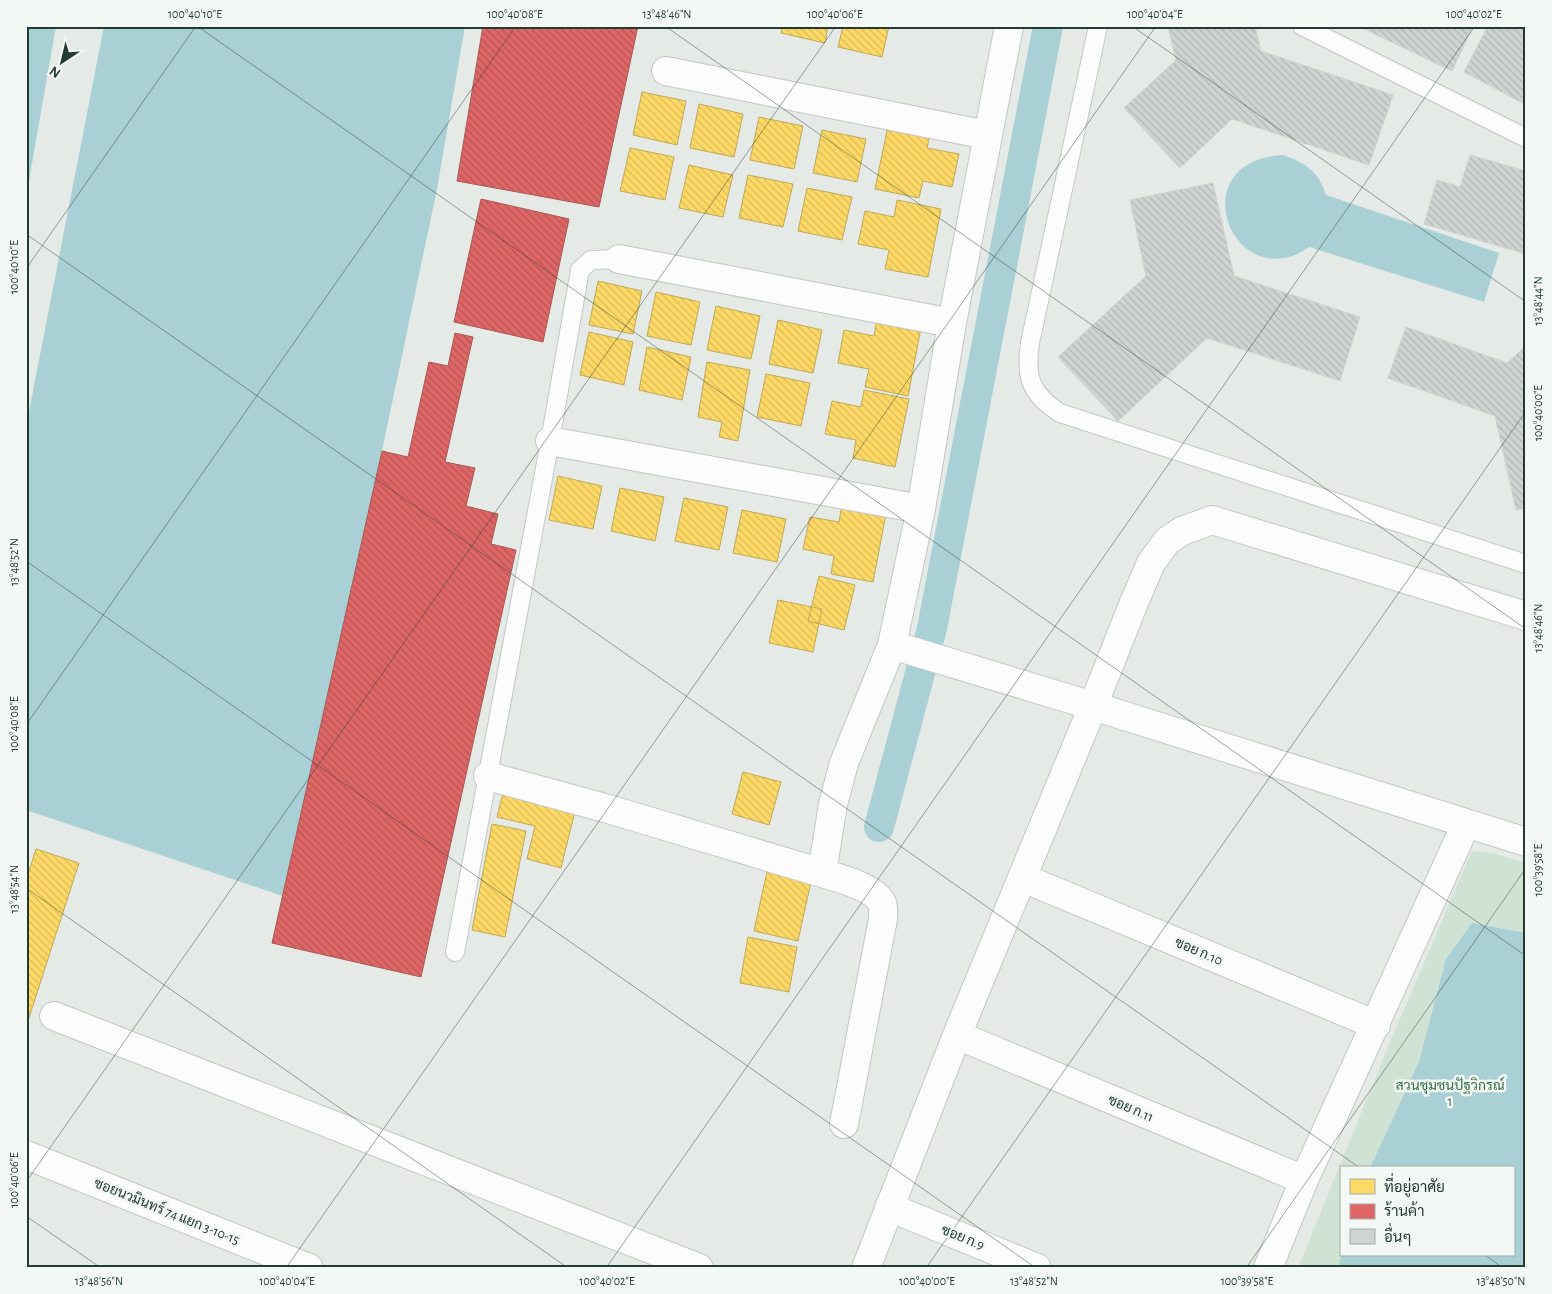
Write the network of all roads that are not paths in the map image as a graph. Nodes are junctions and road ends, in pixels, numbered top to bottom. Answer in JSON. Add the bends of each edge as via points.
{"nodes":[{"id":1,"x":1009,"y":26,"type":"edge"},
{"id":2,"x":1098,"y":26,"type":"edge"},
{"id":3,"x":1302,"y":26,"type":"edge"},
{"id":4,"x":666,"y":71,"type":"dead end"},
{"id":5,"x":987,"y":135,"type":"junction"},
{"id":6,"x":1526,"y":138,"type":"edge"},
{"id":7,"x":619,"y":259,"type":"joint"},
{"id":8,"x":952,"y":323,"type":"junction"},
{"id":9,"x":550,"y":441,"type":"junction"},
{"id":10,"x":921,"y":509,"type":"junction"},
{"id":11,"x":1526,"y":564,"type":"edge"},
{"id":12,"x":1526,"y":616,"type":"edge"},
{"id":13,"x":892,"y":645,"type":"junction"},
{"id":14,"x":1093,"y":706,"type":"junction"},
{"id":15,"x":488,"y":776,"type":"junction"},
{"id":16,"x":1466,"y":824,"type":"junction"},
{"id":17,"x":1526,"y":842,"type":"edge"},
{"id":18,"x":822,"y":873,"type":"junction"},
{"id":19,"x":1023,"y":878,"type":"junction"},
{"id":20,"x":455,"y":952,"type":"dead end"},
{"id":21,"x":54,"y":1016,"type":"dead end"},
{"id":22,"x":1376,"y":1025,"type":"junction"},
{"id":23,"x":957,"y":1035,"type":"junction"},
{"id":24,"x":844,"y":1124,"type":"dead end"},
{"id":25,"x":26,"y":1155,"type":"edge"},
{"id":26,"x":1304,"y":1180,"type":"junction"},
{"id":27,"x":889,"y":1207,"type":"junction"},
{"id":28,"x":309,"y":1268,"type":"edge"},
{"id":29,"x":699,"y":1268,"type":"edge"},
{"id":30,"x":866,"y":1268,"type":"edge"},
{"id":31,"x":1037,"y":1268,"type":"edge"},
{"id":32,"x":1268,"y":1268,"type":"edge"}],
"edges":[{"from":1,"to":5,"type":"street"},
{"from":2,"to":11,"type":"lane","via":[[1030,343],[1028,375],[1037,394],[1060,413]]},
{"from":3,"to":6,"type":"lane"},
{"from":4,"to":5,"type":"street"},
{"from":5,"to":8,"type":"street"},
{"from":7,"to":8,"type":"street"},
{"from":7,"to":9,"type":"lane","via":[[592,260],[580,270]]},
{"from":8,"to":10,"type":"street"},
{"from":9,"to":10,"type":"street"},
{"from":9,"to":15,"type":"lane"},
{"from":10,"to":13,"type":"street"},
{"from":12,"to":14,"type":"street","via":[[1212,520],[1182,531],[1166,542],[1151,563]]},
{"from":13,"to":14,"type":"street"},
{"from":13,"to":18,"type":"street","via":[[844,764],[833,804]]},
{"from":14,"to":16,"type":"street"},
{"from":14,"to":19,"type":"street"},
{"from":15,"to":18,"type":"street"},
{"from":15,"to":20,"type":"lane"},
{"from":16,"to":17,"type":"street"},
{"from":16,"to":22,"type":"street"},
{"from":18,"to":24,"type":"street","via":[[869,890],[882,904],[884,919]]},
{"from":19,"to":22,"type":"street","name":"ซอย ก.10"},
{"from":19,"to":23,"type":"street"},
{"from":21,"to":29,"type":"street"},
{"from":22,"to":26,"type":"street"},
{"from":23,"to":26,"type":"street","name":"ซอย ก.11"},
{"from":23,"to":27,"type":"street"},
{"from":25,"to":28,"type":"street","name":"ซอยนวมินทร์ 74 แยก 3-10-15"},
{"from":26,"to":32,"type":"street"},
{"from":27,"to":30,"type":"street"},
{"from":27,"to":31,"type":"street","name":"ซอย ก.9"}]}
